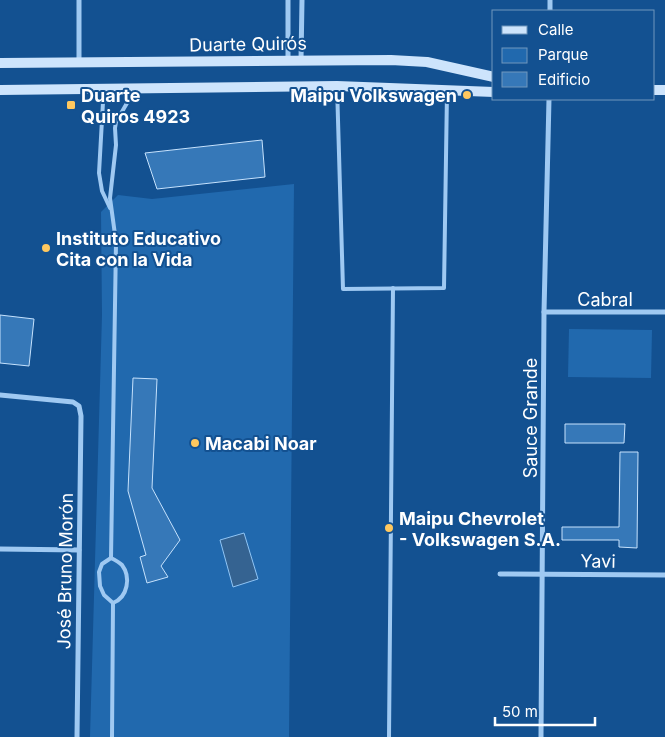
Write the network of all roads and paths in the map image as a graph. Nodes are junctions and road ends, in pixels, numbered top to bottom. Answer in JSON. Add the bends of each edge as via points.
{"nodes":[{"id":1,"x":79,"y":0,"type":"edge"},
{"id":2,"x":288,"y":0,"type":"edge"},
{"id":3,"x":302,"y":0,"type":"edge"},
{"id":4,"x":288,"y":60,"type":"junction"},
{"id":5,"x":301,"y":60,"type":"junction"},
{"id":6,"x":79,"y":62,"type":"junction"},
{"id":7,"x":0,"y":63,"type":"edge"},
{"id":8,"x":492,"y":77,"type":"edge"},
{"id":9,"x":337,"y":86,"type":"junction"},
{"id":10,"x":96,"y":89,"type":"junction"},
{"id":11,"x":135,"y":89,"type":"junction"},
{"id":12,"x":0,"y":90,"type":"edge"},
{"id":13,"x":447,"y":90,"type":"junction"},
{"id":14,"x":492,"y":92,"type":"edge"},
{"id":15,"x":549,"y":100,"type":"edge"},
{"id":16,"x":110,"y":208,"type":"junction"},
{"id":17,"x":393,"y":288,"type":"junction"},
{"id":18,"x":544,"y":312,"type":"junction"},
{"id":19,"x":665,"y":312,"type":"edge"},
{"id":20,"x":0,"y":395,"type":"edge"},
{"id":21,"x":0,"y":549,"type":"edge"},
{"id":22,"x":79,"y":550,"type":"junction"},
{"id":23,"x":111,"y":558,"type":"junction"},
{"id":24,"x":500,"y":574,"type":"dead end"},
{"id":25,"x":542,"y":574,"type":"junction"},
{"id":26,"x":665,"y":575,"type":"edge"},
{"id":27,"x":113,"y":603,"type":"junction"},
{"id":28,"x":77,"y":737,"type":"edge"},
{"id":29,"x":112,"y":737,"type":"edge"},
{"id":30,"x":389,"y":737,"type":"edge"},
{"id":31,"x":541,"y":737,"type":"edge"}],
"edges":[{"from":1,"to":6,"type":"street"},
{"from":2,"to":4,"type":"street"},
{"from":3,"to":5,"type":"street"},
{"from":4,"to":5,"type":"main road","name":"Duarte Quirós"},
{"from":4,"to":6,"type":"main road","name":"Duarte Quirós"},
{"from":5,"to":8,"type":"main road","name":"Duarte Quirós","via":[[411,60]]},
{"from":6,"to":7,"type":"main road","name":"Duarte Quirós"},
{"from":9,"to":11,"type":"main road"},
{"from":9,"to":13,"type":"main road"},
{"from":9,"to":17,"type":"lane","via":[[343,289]]},
{"from":10,"to":11,"type":"main road"},
{"from":10,"to":12,"type":"main road"},
{"from":10,"to":16,"type":"lane","via":[[103,102],[99,173],[104,200]]},
{"from":11,"to":16,"type":"lane","via":[[114,128],[116,145]]},
{"from":13,"to":14,"type":"main road"},
{"from":13,"to":17,"type":"lane","via":[[444,288]]},
{"from":15,"to":18,"type":"street","name":"Sauce Grande"},
{"from":16,"to":23,"type":"lane","via":[[116,242]]},
{"from":17,"to":30,"type":"lane"},
{"from":18,"to":19,"type":"street","name":"Cabral"},
{"from":18,"to":25,"type":"street","name":"Sauce Grande"},
{"from":20,"to":22,"type":"street","name":"José Bruno Morón","via":[[73,402],[79,406]]},
{"from":21,"to":22,"type":"street"},
{"from":22,"to":28,"type":"street","name":"José Bruno Morón"},
{"from":23,"to":27,"type":"lane","via":[[102,564],[99,572],[104,595]]},
{"from":23,"to":27,"type":"lane","via":[[121,564],[127,578],[127,589],[119,601]]},
{"from":24,"to":25,"type":"street","name":"Yavi"},
{"from":25,"to":26,"type":"street","name":"Yavi"},
{"from":25,"to":31,"type":"street","name":"Sauce Grande"},
{"from":27,"to":29,"type":"lane"}]}
